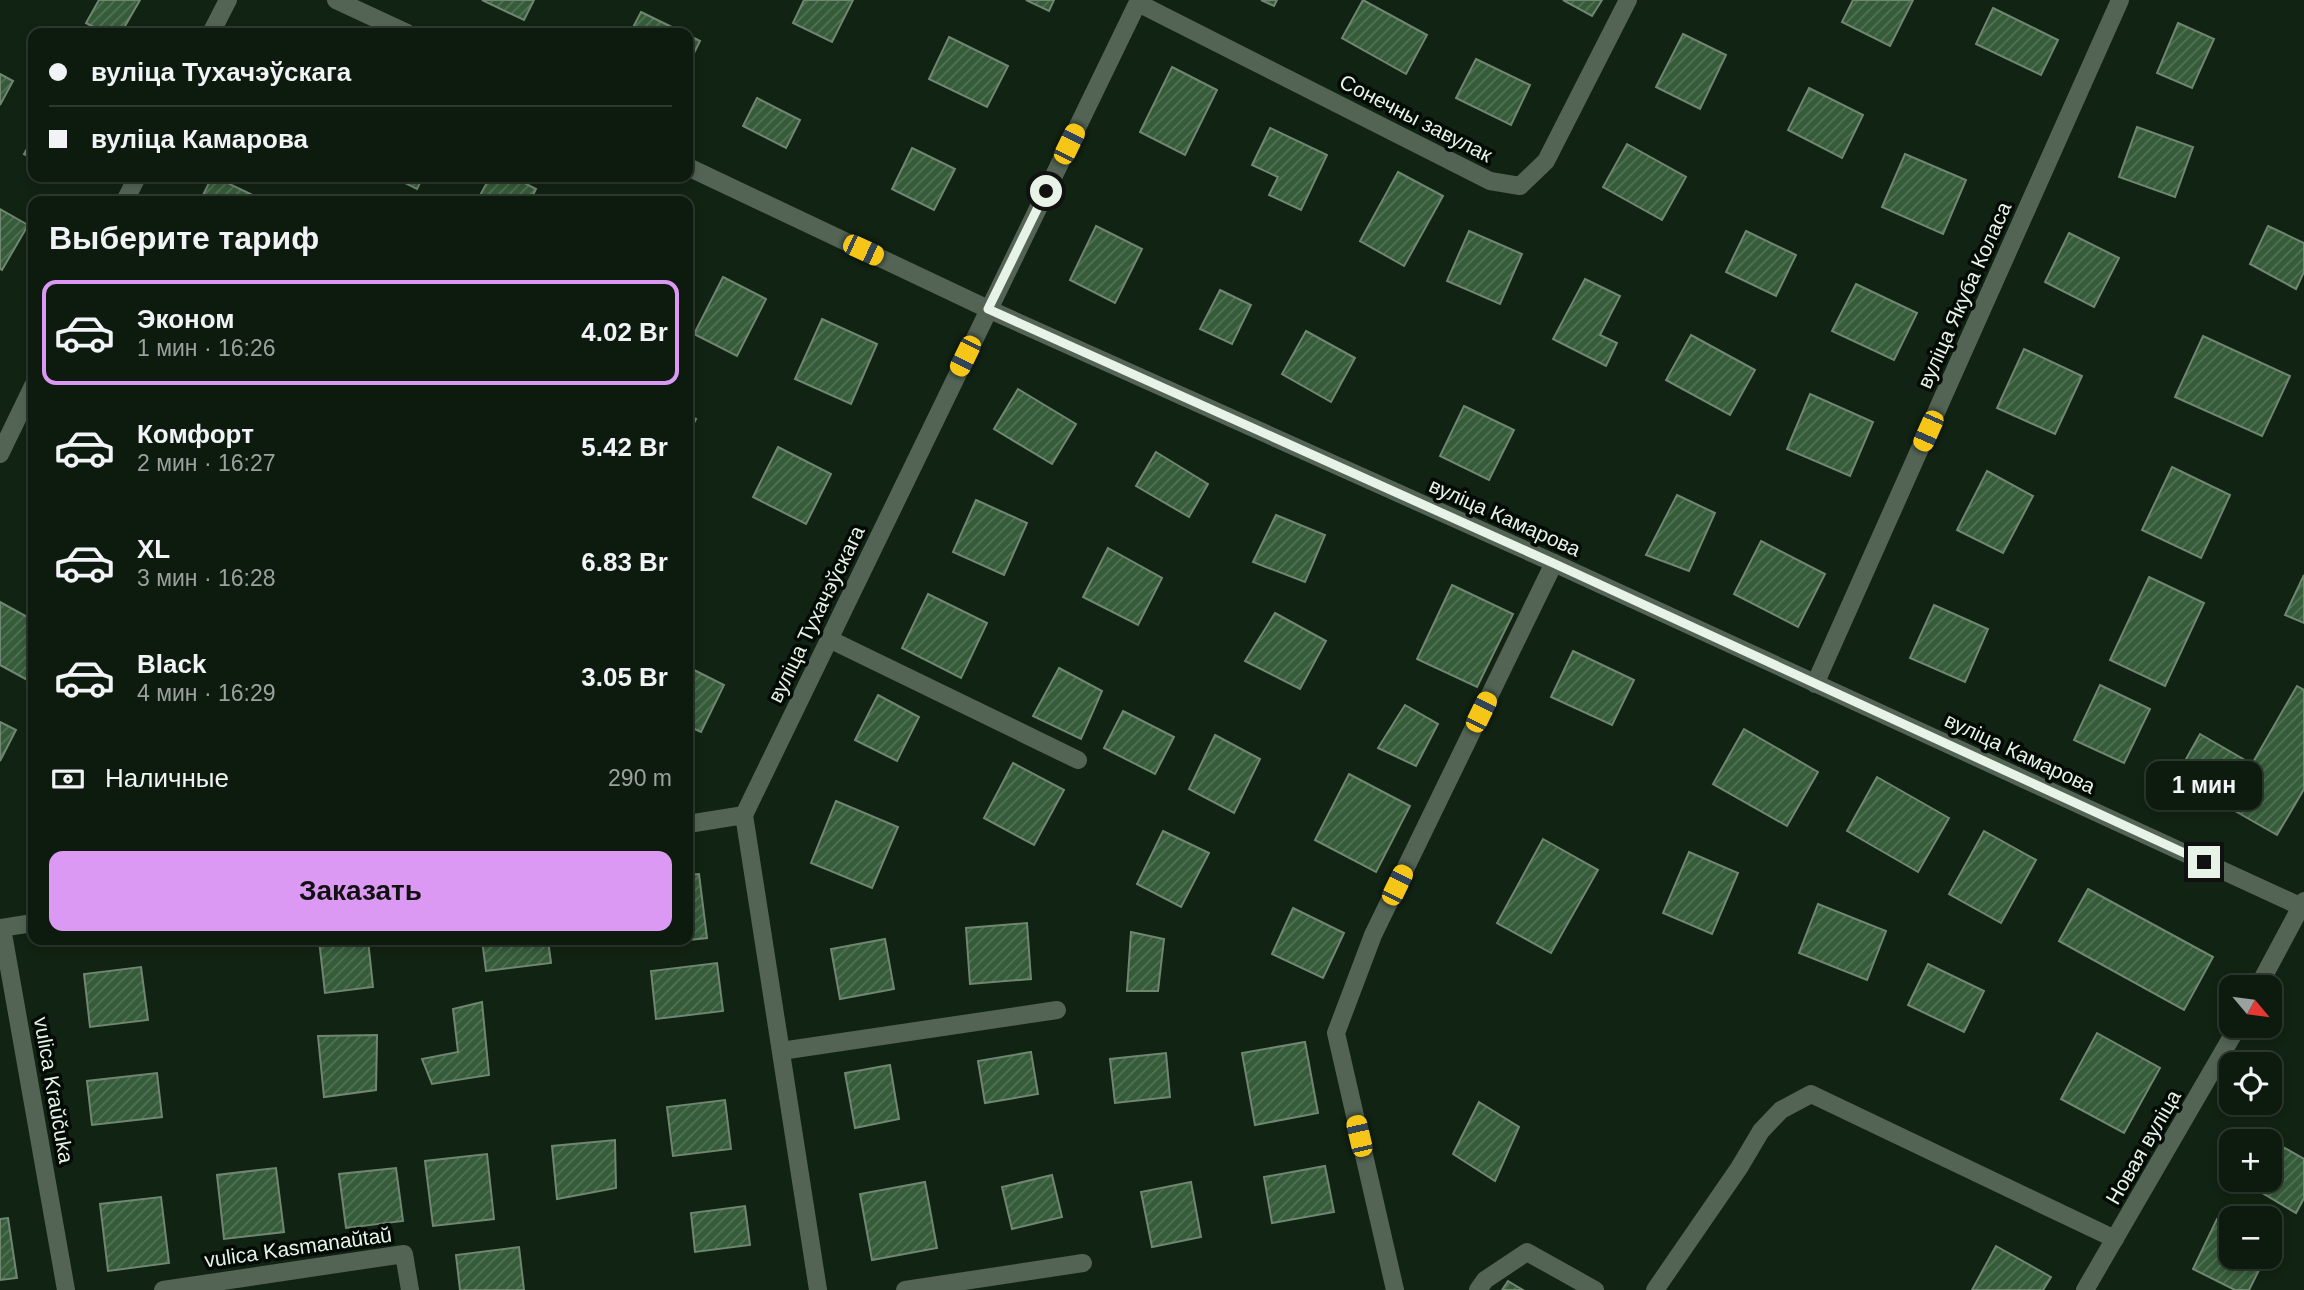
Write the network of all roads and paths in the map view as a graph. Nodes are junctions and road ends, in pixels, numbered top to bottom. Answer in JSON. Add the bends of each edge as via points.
{"nodes":[{"id":1,"x":228,"y":0,"type":"edge"},
{"id":2,"x":336,"y":0,"type":"edge"},
{"id":3,"x":1628,"y":0,"type":"edge"},
{"id":4,"x":2120,"y":0,"type":"edge"},
{"id":5,"x":1139,"y":2,"type":"edge"},
{"id":6,"x":214,"y":28,"type":"edge"},
{"id":7,"x":396,"y":28,"type":"edge"},
{"id":8,"x":693,"y":169,"type":"edge"},
{"id":9,"x":988,"y":309,"type":"junction"},
{"id":10,"x":28,"y":396,"type":"edge"},
{"id":11,"x":0,"y":454,"type":"edge"},
{"id":12,"x":1553,"y":563,"type":"junction"},
{"id":13,"x":829,"y":639,"type":"junction"},
{"id":14,"x":1815,"y":684,"type":"junction"},
{"id":15,"x":1078,"y":760,"type":"dead end"},
{"id":16,"x":744,"y":815,"type":"junction"},
{"id":17,"x":693,"y":823,"type":"edge"},
{"id":18,"x":2303,"y":905,"type":"edge"},
{"id":19,"x":28,"y":924,"type":"edge"},
{"id":20,"x":1,"y":928,"type":"edge"},
{"id":21,"x":2265,"y":975,"type":"edge"},
{"id":22,"x":1057,"y":1010,"type":"dead end"},
{"id":23,"x":2231,"y":1038,"type":"edge"},
{"id":24,"x":781,"y":1051,"type":"junction"},
{"id":25,"x":2115,"y":1239,"type":"junction"},
{"id":26,"x":1083,"y":1263,"type":"dead end"},
{"id":27,"x":66,"y":1290,"type":"edge"},
{"id":28,"x":163,"y":1290,"type":"edge"},
{"id":29,"x":410,"y":1290,"type":"edge"},
{"id":30,"x":818,"y":1290,"type":"edge"},
{"id":31,"x":905,"y":1290,"type":"edge"},
{"id":32,"x":1395,"y":1290,"type":"edge"},
{"id":33,"x":1478,"y":1290,"type":"edge"},
{"id":34,"x":1595,"y":1290,"type":"edge"},
{"id":35,"x":1655,"y":1290,"type":"edge"},
{"id":36,"x":2085,"y":1290,"type":"edge"}],
"edges":[{"from":1,"to":6,"type":"street"},
{"from":2,"to":7,"type":"street"},
{"from":3,"to":5,"type":"street","name":"Сонечны завулак","via":[[1546,161],[1520,186],[1490,181]]},
{"from":4,"to":14,"type":"street","name":"вуліца Якуба Коласа"},
{"from":5,"to":9,"type":"street","name":"вуліца Тухачэўскага"},
{"from":8,"to":9,"type":"street","name":"вуліца Камарова"},
{"from":9,"to":12,"type":"street","name":"вуліца Камарова"},
{"from":9,"to":13,"type":"street","name":"вуліца Тухачэўскага"},
{"from":10,"to":11,"type":"street"},
{"from":12,"to":14,"type":"street","name":"вуліца Камарова"},
{"from":12,"to":32,"type":"street","via":[[1373,935],[1336,1033]]},
{"from":13,"to":15,"type":"street"},
{"from":13,"to":16,"type":"street","name":"вуліца Тухачэўскага"},
{"from":14,"to":18,"type":"street","name":"вуліца Камарова"},
{"from":16,"to":17,"type":"street"},
{"from":16,"to":24,"type":"street"},
{"from":18,"to":21,"type":"street"},
{"from":19,"to":20,"type":"street","name":"vulica Kraŭčuka"},
{"from":20,"to":27,"type":"street","name":"vulica Kraŭčuka"},
{"from":22,"to":24,"type":"street"},
{"from":23,"to":25,"type":"street","name":"Новая вуліца"},
{"from":24,"to":30,"type":"street"},
{"from":25,"to":35,"type":"street","via":[[1811,1094],[1781,1110],[1761,1131]]},
{"from":25,"to":36,"type":"street","name":"Новая вуліца"},
{"from":26,"to":31,"type":"street"},
{"from":28,"to":29,"type":"street","name":"vulica Kasmanaŭtaŭ","via":[[404,1254]]},
{"from":33,"to":34,"type":"street","via":[[1485,1280],[1527,1252]]}]}
